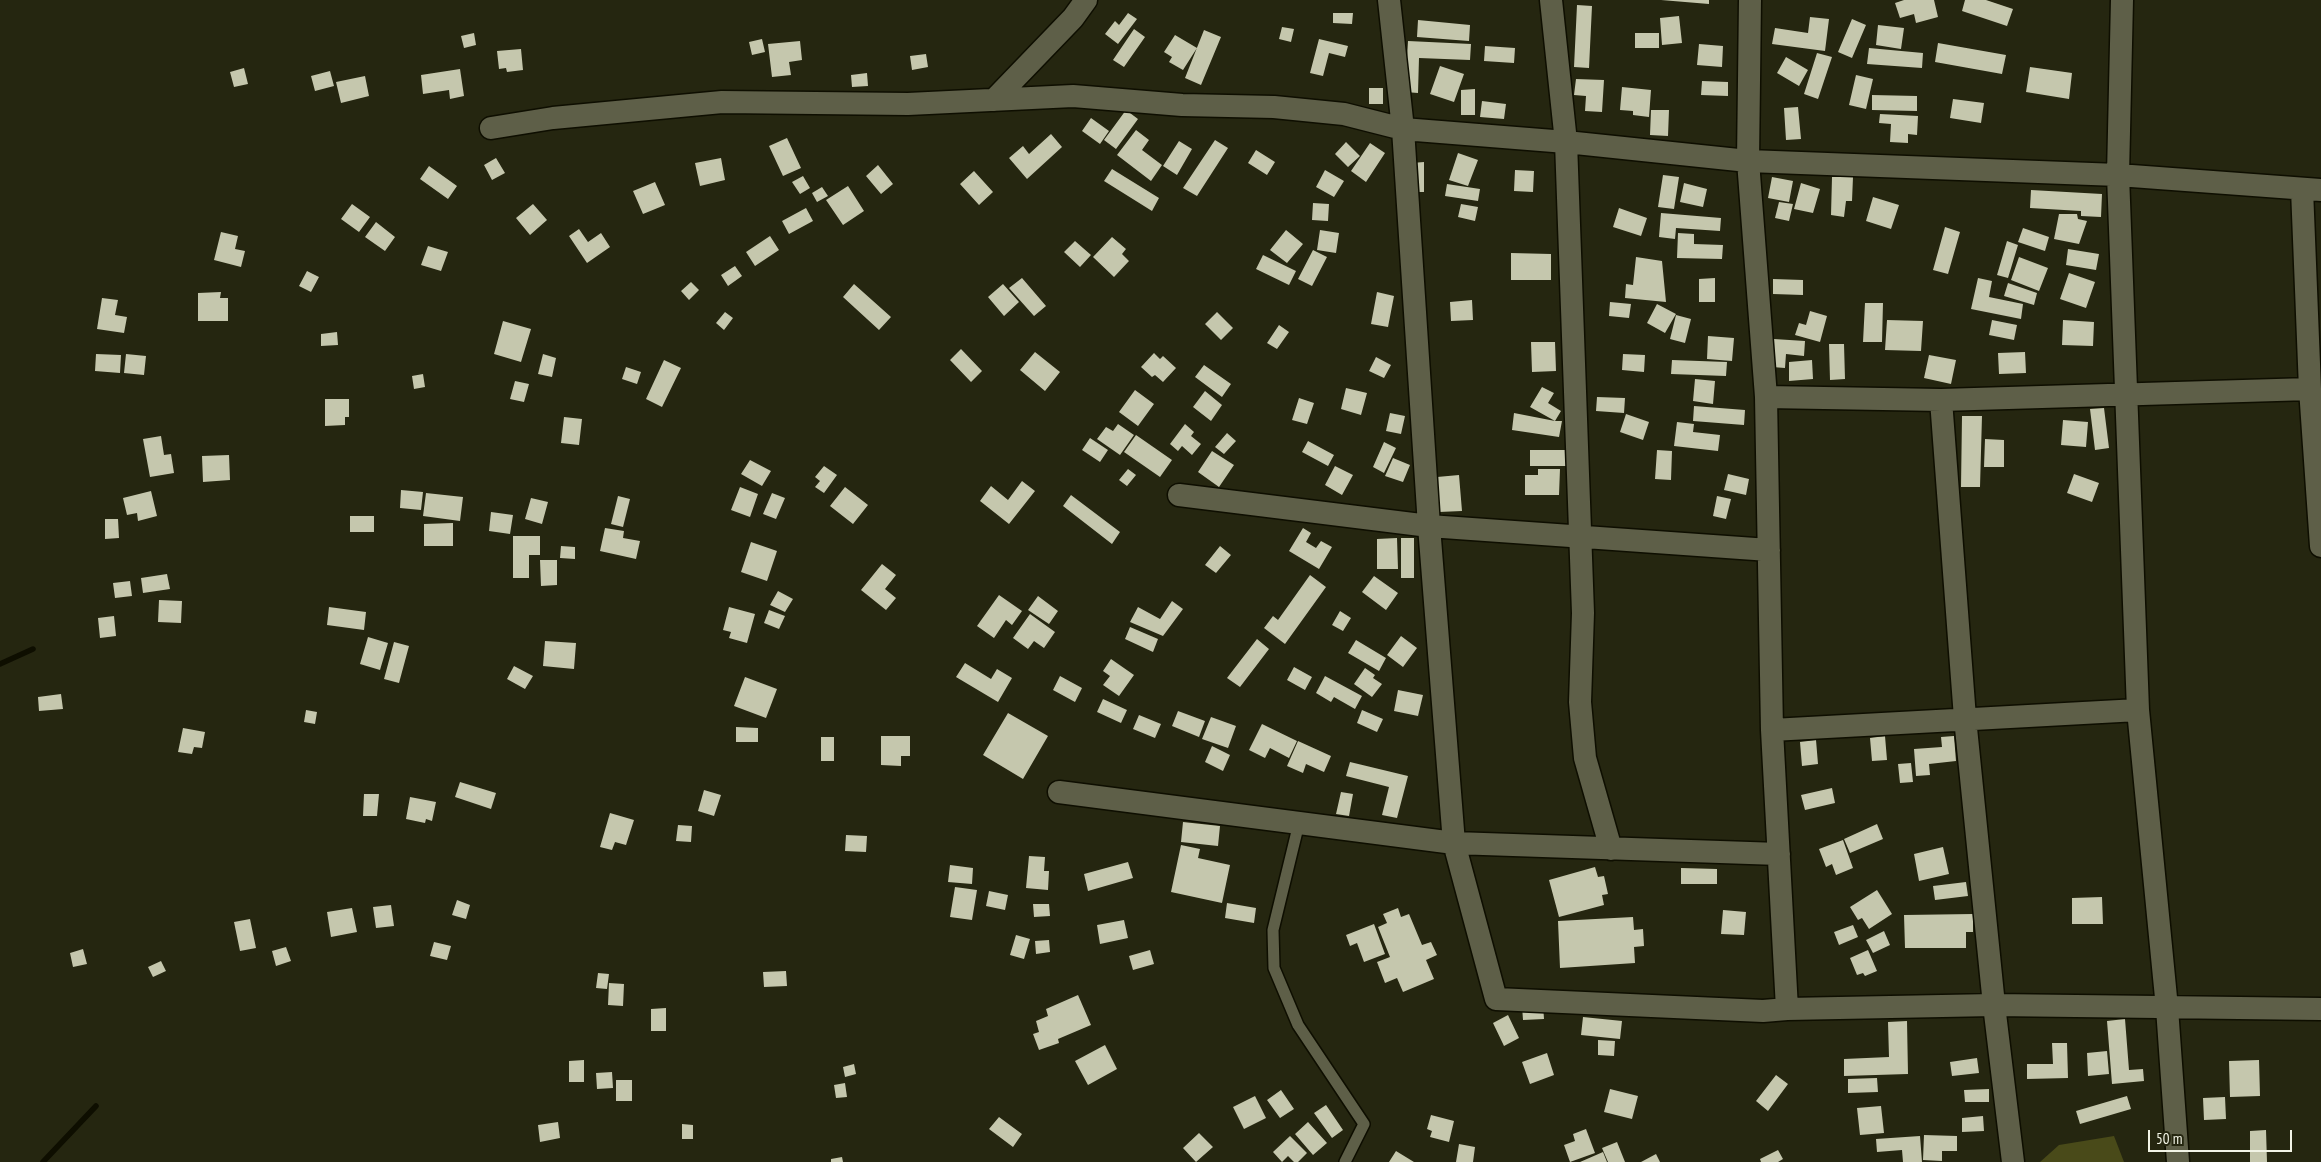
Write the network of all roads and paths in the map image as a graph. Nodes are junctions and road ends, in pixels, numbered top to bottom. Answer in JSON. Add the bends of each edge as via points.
{"nodes":[{"id":1,"x":1086,"y":0,"type":"edge"},
{"id":2,"x":1389,"y":0,"type":"edge"},
{"id":3,"x":1551,"y":0,"type":"edge"},
{"id":4,"x":1750,"y":0,"type":"edge"},
{"id":5,"x":2122,"y":0,"type":"edge"},
{"id":6,"x":994,"y":100,"type":"junction"},
{"id":7,"x":491,"y":128,"type":"dead end"},
{"id":8,"x":1402,"y":129,"type":"junction"},
{"id":9,"x":1566,"y":142,"type":"junction"},
{"id":10,"x":1748,"y":161,"type":"junction"},
{"id":11,"x":2118,"y":175,"type":"junction"},
{"id":12,"x":2312,"y":190,"type":"edge"},
{"id":13,"x":2310,"y":389,"type":"junction"},
{"id":14,"x":2125,"y":394,"type":"junction"},
{"id":15,"x":1766,"y":397,"type":"junction"},
{"id":16,"x":1941,"y":400,"type":"junction"},
{"id":17,"x":1179,"y":495,"type":"dead end"},
{"id":18,"x":1429,"y":526,"type":"junction"},
{"id":19,"x":1581,"y":538,"type":"junction"},
{"id":20,"x":2321,"y":546,"type":"edge"},
{"id":21,"x":1769,"y":550,"type":"junction"},
{"id":22,"x":2138,"y":710,"type":"junction"},
{"id":23,"x":1965,"y":718,"type":"junction"},
{"id":24,"x":1772,"y":730,"type":"junction"},
{"id":25,"x":1059,"y":792,"type":"dead end"},
{"id":26,"x":1299,"y":823,"type":"junction"},
{"id":27,"x":1454,"y":843,"type":"junction"},
{"id":28,"x":1611,"y":849,"type":"junction"},
{"id":29,"x":1778,"y":854,"type":"junction"},
{"id":30,"x":1994,"y":1005,"type":"junction"},
{"id":31,"x":2167,"y":1008,"type":"junction"},
{"id":32,"x":1787,"y":1009,"type":"junction"},
{"id":33,"x":2321,"y":1009,"type":"edge"},
{"id":34,"x":1346,"y":1162,"type":"edge"},
{"id":35,"x":2013,"y":1162,"type":"edge"},
{"id":36,"x":2178,"y":1162,"type":"edge"}],
"edges":[{"from":1,"to":6,"type":"street","via":[[1073,18]]},
{"from":2,"to":8,"type":"street"},
{"from":3,"to":9,"type":"street"},
{"from":4,"to":10,"type":"street"},
{"from":5,"to":11,"type":"street"},
{"from":6,"to":7,"type":"street","via":[[908,104],[722,102],[553,118]]},
{"from":6,"to":8,"type":"street","via":[[1073,96],[1182,105],[1274,107],[1344,114]]},
{"from":8,"to":9,"type":"street"},
{"from":8,"to":18,"type":"street"},
{"from":9,"to":10,"type":"street"},
{"from":9,"to":19,"type":"street"},
{"from":10,"to":11,"type":"street"},
{"from":10,"to":15,"type":"street"},
{"from":11,"to":12,"type":"street"},
{"from":11,"to":14,"type":"street"},
{"from":12,"to":13,"type":"street"},
{"from":13,"to":14,"type":"street"},
{"from":13,"to":20,"type":"street"},
{"from":14,"to":16,"type":"street"},
{"from":14,"to":22,"type":"street"},
{"from":15,"to":16,"type":"street"},
{"from":15,"to":21,"type":"street"},
{"from":16,"to":23,"type":"street"},
{"from":17,"to":18,"type":"street"},
{"from":18,"to":19,"type":"street"},
{"from":18,"to":27,"type":"street"},
{"from":19,"to":21,"type":"street"},
{"from":19,"to":28,"type":"street","via":[[1580,702],[1585,758]]},
{"from":21,"to":24,"type":"street"},
{"from":22,"to":23,"type":"street"},
{"from":22,"to":31,"type":"street"},
{"from":23,"to":24,"type":"street"},
{"from":23,"to":30,"type":"street"},
{"from":24,"to":29,"type":"street"},
{"from":25,"to":26,"type":"street"},
{"from":26,"to":27,"type":"street"},
{"from":26,"to":34,"type":"lane","via":[[1273,930],[1274,968],[1298,1025],[1364,1124]]},
{"from":27,"to":28,"type":"street"},
{"from":27,"to":32,"type":"street","via":[[1496,999],[1763,1011]]},
{"from":28,"to":29,"type":"street"},
{"from":29,"to":32,"type":"street"},
{"from":30,"to":31,"type":"street"},
{"from":30,"to":32,"type":"street"},
{"from":30,"to":35,"type":"street"},
{"from":31,"to":33,"type":"street"},
{"from":31,"to":36,"type":"street"}]}
